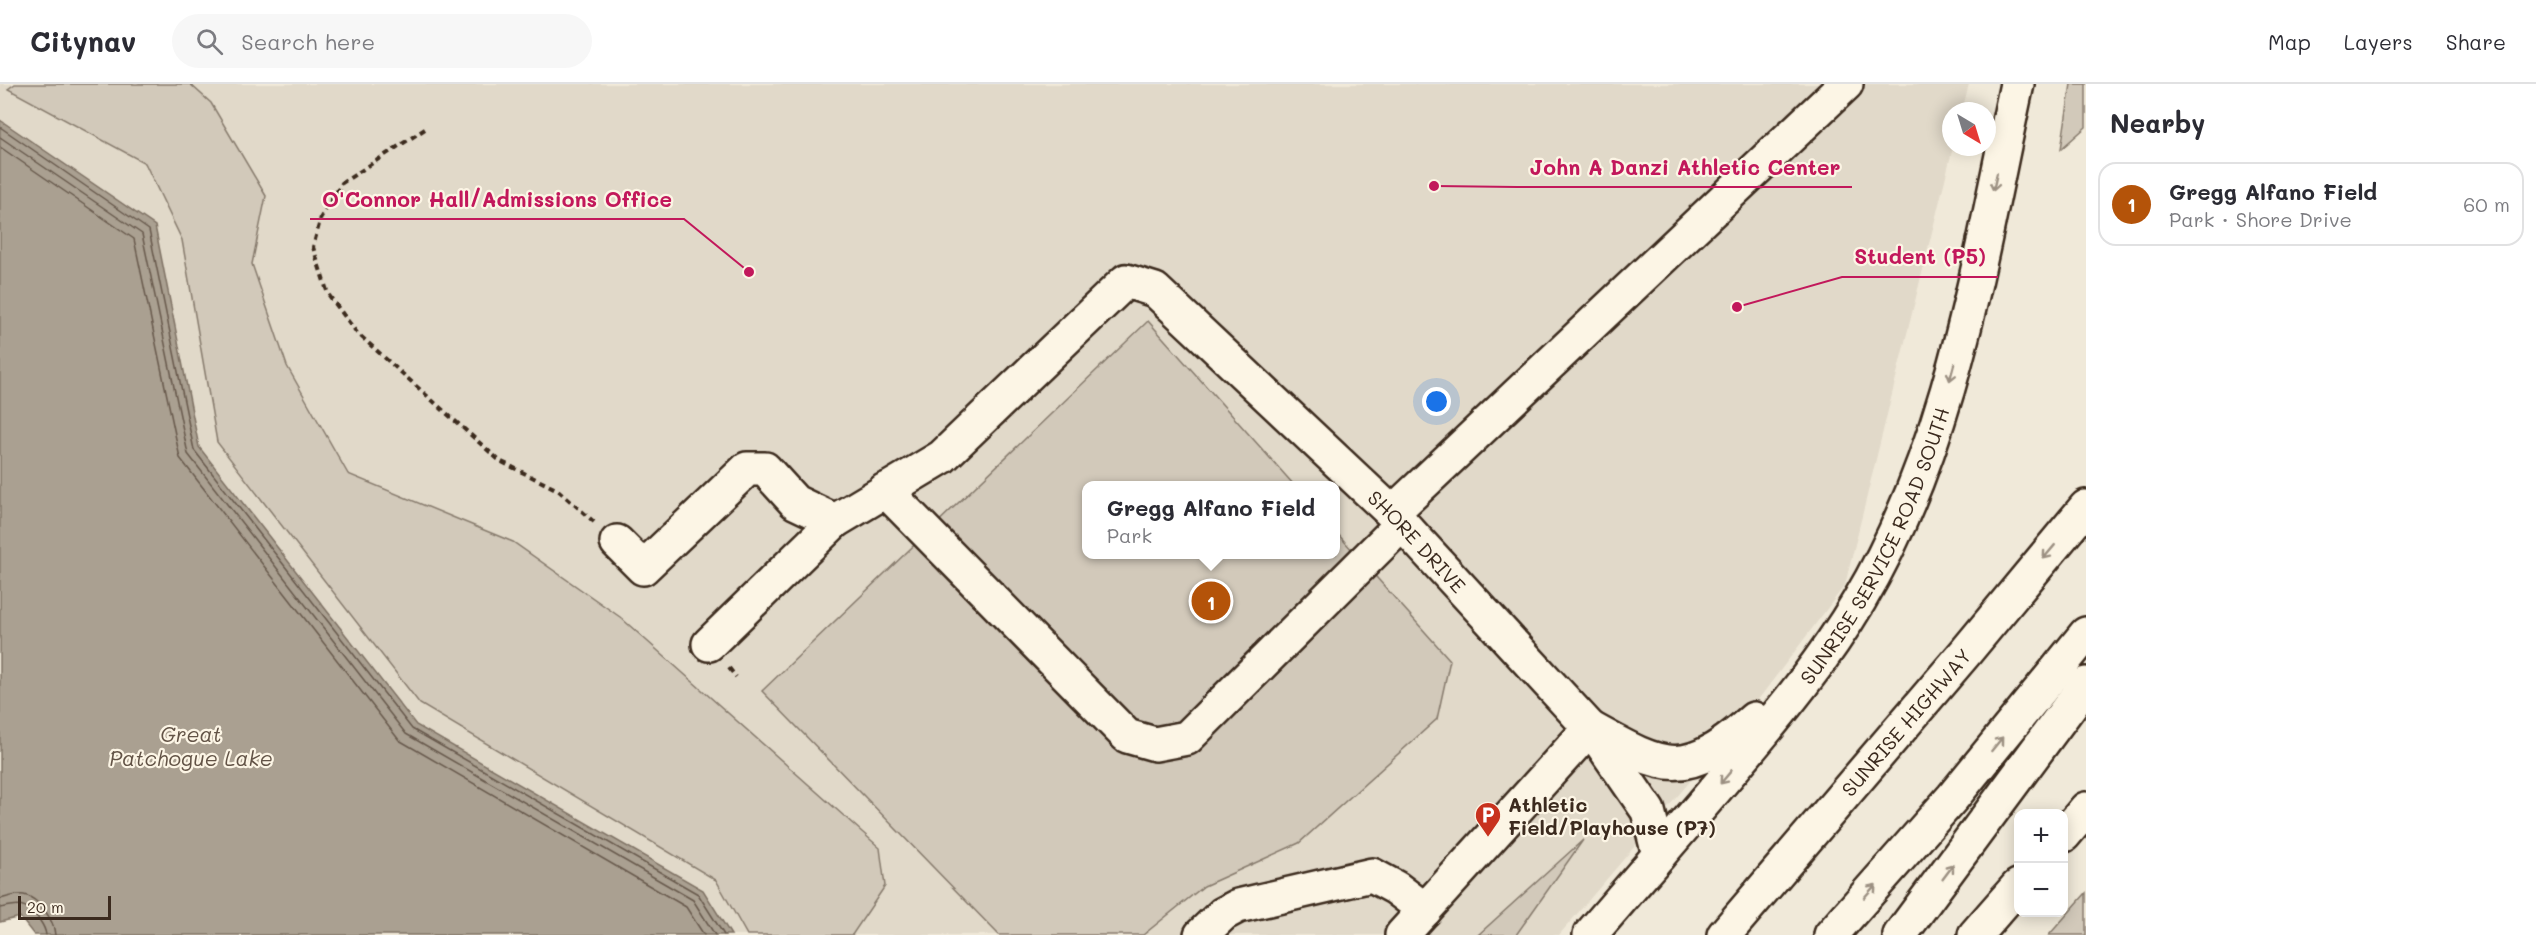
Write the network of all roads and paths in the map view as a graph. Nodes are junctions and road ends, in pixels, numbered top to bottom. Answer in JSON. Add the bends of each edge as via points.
{"nodes":[{"id":1,"x":1846,"y":84,"type":"edge"},
{"id":2,"x":2016,"y":84,"type":"edge"},
{"id":3,"x":425,"y":129,"type":"dead end"},
{"id":4,"x":885,"y":490,"type":"junction"},
{"id":5,"x":2086,"y":507,"type":"edge"},
{"id":6,"x":1397,"y":519,"type":"junction"},
{"id":7,"x":835,"y":521,"type":"junction"},
{"id":8,"x":617,"y":542,"type":"joint"},
{"id":9,"x":2086,"y":634,"type":"edge"},
{"id":10,"x":709,"y":644,"type":"dead end"},
{"id":11,"x":1827,"y":654,"type":"junction"},
{"id":12,"x":2086,"y":684,"type":"edge"},
{"id":13,"x":1590,"y":728,"type":"junction"},
{"id":14,"x":2086,"y":809,"type":"edge"},
{"id":15,"x":1819,"y":825,"type":"junction"},
{"id":16,"x":2068,"y":830,"type":"edge"},
{"id":17,"x":1659,"y":855,"type":"junction"},
{"id":18,"x":2014,"y":892,"type":"edge"},
{"id":19,"x":1425,"y":910,"type":"junction"},
{"id":20,"x":1202,"y":935,"type":"edge"},
{"id":21,"x":1402,"y":935,"type":"edge"},
{"id":22,"x":1590,"y":935,"type":"edge"},
{"id":23,"x":1697,"y":935,"type":"edge"},
{"id":24,"x":1724,"y":935,"type":"edge"},
{"id":25,"x":1831,"y":935,"type":"edge"},
{"id":26,"x":1900,"y":935,"type":"edge"},
{"id":27,"x":1976,"y":935,"type":"edge"}],
"edges":[{"from":1,"to":6,"type":"main road"},
{"from":2,"to":11,"type":"main road","name":"SUNRISE SERVICE ROAD SOUTH","one_way":true,"via":[[1964,329],[1935,430],[1893,537]]},
{"from":3,"to":8,"type":"path","via":[[342,183],[321,217],[313,247],[328,294],[357,333],[500,461],[558,490]]},
{"from":4,"to":6,"type":"main road","name":"SHORE DRIVE","via":[[942,457],[1126,281],[1155,290]]},
{"from":4,"to":6,"type":"main road","via":[[1127,736],[1155,744],[1187,738]]},
{"from":4,"to":7,"type":"main road"},
{"from":5,"to":15,"type":"main road","name":"SUNRISE HIGHWAY","one_way":true},
{"from":6,"to":13,"type":"main road","name":"SHORE DRIVE"},
{"from":7,"to":8,"type":"main road","via":[[795,502],[765,469],[747,469],[643,568]]},
{"from":7,"to":10,"type":"main road"},
{"from":25,"to":9,"type":"main road","one_way":true,"via":[[1953,797]]},
{"from":11,"to":13,"type":"main road","via":[[1724,746],[1691,762],[1674,764],[1639,756]]},
{"from":11,"to":17,"type":"main road","name":"SUNRISE SERVICE ROAD SOUTH","one_way":true},
{"from":26,"to":12,"type":"main road","one_way":true},
{"from":13,"to":17,"type":"main road","via":[[1640,796],[1655,831]]},
{"from":13,"to":19,"type":"main road"},
{"from":14,"to":16,"type":"main road"},
{"from":15,"to":23,"type":"main road"},
{"from":15,"to":24,"type":"main road","name":"SUNRISE HIGHWAY"},
{"from":17,"to":22,"type":"main road","name":"SUNRISE SERVICE ROAD SOUTH"},
{"from":18,"to":27,"type":"main road"},
{"from":19,"to":20,"type":"main road","via":[[1372,875],[1238,906],[1223,914]]},
{"from":19,"to":21,"type":"main road"}]}
